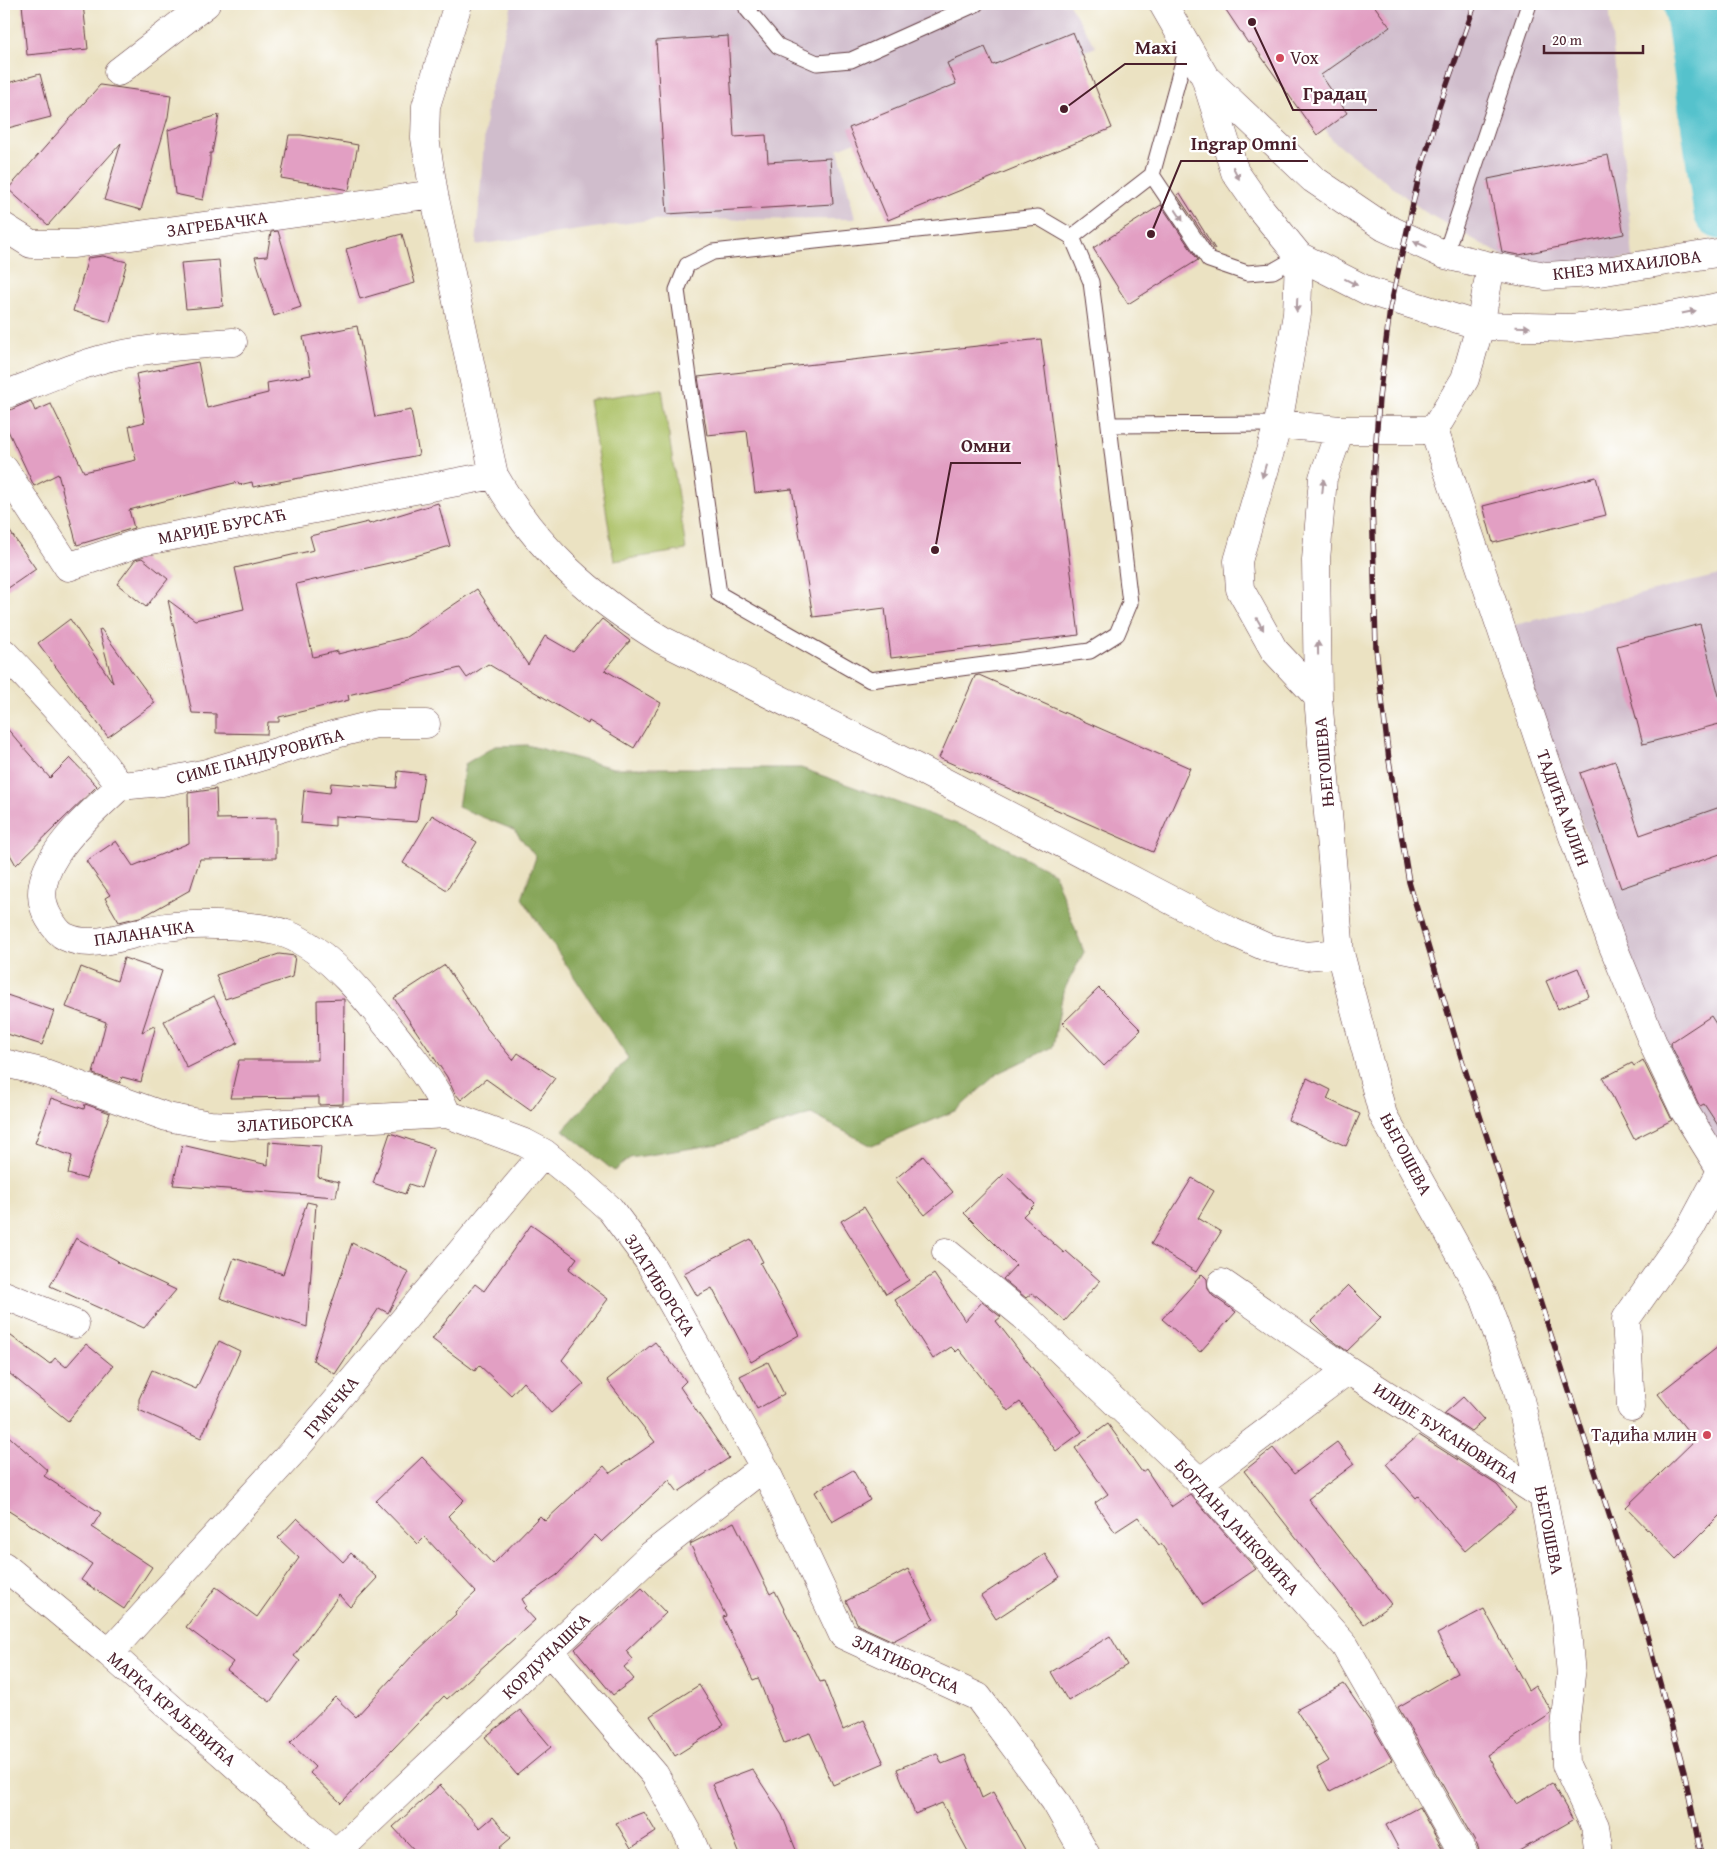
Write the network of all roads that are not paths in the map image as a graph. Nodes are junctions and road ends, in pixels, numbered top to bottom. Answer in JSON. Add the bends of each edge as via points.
{"nodes":[{"id":1,"x":206,"y":4,"type":"edge"},
{"id":2,"x":458,"y":4,"type":"edge"},
{"id":3,"x":746,"y":4,"type":"edge"},
{"id":4,"x":976,"y":4,"type":"edge"},
{"id":5,"x":1163,"y":4,"type":"edge"},
{"id":6,"x":1529,"y":4,"type":"edge"},
{"id":7,"x":1188,"y":45,"type":"junction"},
{"id":8,"x":118,"y":72,"type":"dead end"},
{"id":9,"x":1205,"y":77,"type":"junction"},
{"id":10,"x":1152,"y":175,"type":"junction"},
{"id":11,"x":434,"y":194,"type":"junction"},
{"id":12,"x":4,"y":227,"type":"edge"},
{"id":13,"x":1072,"y":237,"type":"junction"},
{"id":14,"x":1723,"y":252,"type":"edge"},
{"id":15,"x":1446,"y":255,"type":"junction"},
{"id":16,"x":1299,"y":256,"type":"junction"},
{"id":17,"x":1491,"y":266,"type":"junction"},
{"id":18,"x":1723,"y":306,"type":"edge"},
{"id":19,"x":1480,"y":326,"type":"junction"},
{"id":20,"x":233,"y":342,"type":"dead end"},
{"id":21,"x":4,"y":395,"type":"edge"},
{"id":22,"x":1278,"y":424,"type":"junction"},
{"id":23,"x":1110,"y":425,"type":"junction"},
{"id":24,"x":1340,"y":430,"type":"junction"},
{"id":25,"x":1434,"y":430,"type":"junction"},
{"id":26,"x":4,"y":469,"type":"edge"},
{"id":27,"x":494,"y":475,"type":"junction"},
{"id":28,"x":4,"y":653,"type":"edge"},
{"id":29,"x":1318,"y":697,"type":"junction"},
{"id":30,"x":426,"y":724,"type":"dead end"},
{"id":31,"x":120,"y":786,"type":"junction"},
{"id":32,"x":1340,"y":953,"type":"junction"},
{"id":33,"x":4,"y":1063,"type":"edge"},
{"id":34,"x":447,"y":1114,"type":"junction"},
{"id":35,"x":544,"y":1153,"type":"junction"},
{"id":36,"x":1722,"y":1172,"type":"edge"},
{"id":37,"x":946,"y":1252,"type":"dead end"},
{"id":38,"x":1222,"y":1283,"type":"dead end"},
{"id":39,"x":4,"y":1296,"type":"edge"},
{"id":40,"x":75,"y":1324,"type":"dead end"},
{"id":41,"x":1348,"y":1370,"type":"junction"},
{"id":42,"x":1630,"y":1406,"type":"dead end"},
{"id":43,"x":764,"y":1466,"type":"junction"},
{"id":44,"x":1200,"y":1482,"type":"junction"},
{"id":45,"x":1544,"y":1496,"type":"junction"},
{"id":46,"x":4,"y":1566,"type":"edge"},
{"id":47,"x":108,"y":1652,"type":"junction"},
{"id":48,"x":550,"y":1652,"type":"junction"},
{"id":49,"x":336,"y":1854,"type":"edge"},
{"id":50,"x":697,"y":1855,"type":"edge"},
{"id":51,"x":1086,"y":1855,"type":"edge"},
{"id":52,"x":1464,"y":1855,"type":"edge"},
{"id":53,"x":1599,"y":1855,"type":"edge"}],
"edges":[{"from":1,"to":8,"type":"street"},
{"from":2,"to":11,"type":"street","via":[[426,106],[425,138]]},
{"from":3,"to":4,"type":"lane","via":[[778,46],[817,63],[851,60]]},
{"from":5,"to":7,"type":"street","name":"КНЕЗ МИХАИЛОВА"},
{"from":6,"to":15,"type":"lane"},
{"from":7,"to":9,"type":"street","name":"КНЕЗ МИХАИЛОВА"},
{"from":7,"to":10,"type":"lane"},
{"from":15,"to":9,"type":"street","name":"КНЕЗ МИХАИЛОВА","one_way":true,"via":[[1384,227],[1313,179]]},
{"from":9,"to":16,"type":"street","name":"КНЕЗ МИХАИЛОВА","one_way":true,"via":[[1235,172]]},
{"from":10,"to":13,"type":"lane"},
{"from":10,"to":16,"type":"lane","one_way":true,"via":[[1208,260],[1247,273],[1273,271]]},
{"from":11,"to":12,"type":"street","name":"ЗАГРЕБАЧКА","via":[[74,244],[32,244]]},
{"from":11,"to":27,"type":"street"},
{"from":13,"to":23,"type":"lane","via":[[1091,282]]},
{"from":13,"to":23,"type":"lane","via":[[1038,217],[713,252],[687,265],[677,290],[719,594],[870,680],[1090,651],[1117,634],[1130,603]]},
{"from":14,"to":17,"type":"street","name":"КНЕЗ МИХАИЛОВА","via":[[1593,274],[1546,276]]},
{"from":15,"to":17,"type":"street","name":"КНЕЗ МИХАИЛОВА"},
{"from":16,"to":19,"type":"street","name":"КНЕЗ МИХАИЛОВА","one_way":true,"via":[[1368,291]]},
{"from":16,"to":22,"type":"street","one_way":true,"via":[[1297,314]]},
{"from":17,"to":19,"type":"street"},
{"from":19,"to":18,"type":"street","name":"КНЕЗ МИХАИЛОВА","one_way":true,"via":[[1571,328],[1655,319]]},
{"from":19,"to":25,"type":"street","via":[[1465,379]]},
{"from":20,"to":21,"type":"street","via":[[147,350],[97,360]]},
{"from":22,"to":23,"type":"lane"},
{"from":22,"to":24,"type":"street"},
{"from":22,"to":29,"type":"street","one_way":true,"via":[[1238,561],[1240,589],[1274,650]]},
{"from":24,"to":25,"type":"street"},
{"from":29,"to":24,"type":"street","name":"ЊЕГОШЕВА","one_way":true,"via":[[1316,560],[1323,478]]},
{"from":25,"to":36,"type":"street","name":"ТАДИЋА МЛИН","via":[[1610,939],[1680,1101]]},
{"from":26,"to":27,"type":"street","name":"МАРИЈЕ БУРСАЋ","via":[[68,567],[141,542]]},
{"from":27,"to":32,"type":"street","via":[[532,534],[562,565],[618,613],[662,640],[1232,932],[1268,948],[1306,956]]},
{"from":28,"to":31,"type":"street","via":[[96,752]]},
{"from":29,"to":32,"type":"street","name":"ЊЕГОШЕВА"},
{"from":30,"to":31,"type":"street","name":"СИМЕ ПАНДУРОВИЋА","via":[[376,724],[207,773]]},
{"from":31,"to":34,"type":"street","name":"ПАЛАНАЧКА","via":[[72,832],[54,858],[43,883],[42,899],[55,928],[65,937],[83,942],[118,939],[151,929],[186,924],[259,928],[300,941],[324,958],[365,998],[418,1065]]},
{"from":32,"to":45,"type":"street","name":"ЊЕГОШЕВА","via":[[1383,1115],[1484,1297],[1517,1387]]},
{"from":33,"to":34,"type":"street","name":"ЗЛАТИБОРСКА","via":[[42,1072],[167,1117],[210,1125]]},
{"from":34,"to":35,"type":"street","name":"ЗЛАТИБОРСКА","via":[[508,1135]]},
{"from":35,"to":43,"type":"street","name":"ЗЛАТИБОРСКА","via":[[610,1209],[648,1260]]},
{"from":35,"to":47,"type":"street","name":"ГРМЕЧКА","via":[[296,1448]]},
{"from":36,"to":42,"type":"street","via":[[1691,1227],[1626,1319]]},
{"from":37,"to":44,"type":"street","name":"БОГДАНА ЈАНКОВИЋА","via":[[1024,1316]]},
{"from":38,"to":41,"type":"street","name":"ИЛИЈЕ ЂУКАНОВИЋА"},
{"from":39,"to":40,"type":"street"},
{"from":41,"to":44,"type":"street"},
{"from":41,"to":45,"type":"street","name":"ИЛИЈЕ ЂУКАНОВИЋА"},
{"from":43,"to":48,"type":"street","name":"КОРДУНАШКА","via":[[650,1556]]},
{"from":43,"to":51,"type":"street","name":"ЗЛАТИБОРСКА","via":[[843,1635],[978,1697],[1055,1801]]},
{"from":44,"to":52,"type":"street","name":"БОГДАНА ЈАНКОВИЋА","via":[[1344,1646]]},
{"from":45,"to":53,"type":"street","name":"ЊЕГОШЕВА","via":[[1566,1618],[1571,1675],[1565,1727],[1566,1765],[1595,1826]]},
{"from":46,"to":47,"type":"street","name":"МАРКА КРАЉЕВИЋА"},
{"from":47,"to":49,"type":"street","name":"МАРКА КРАЉЕВИЋА"},
{"from":48,"to":49,"type":"street","name":"КОРДУНАШКА"},
{"from":48,"to":50,"type":"street","via":[[655,1775]]}]}
